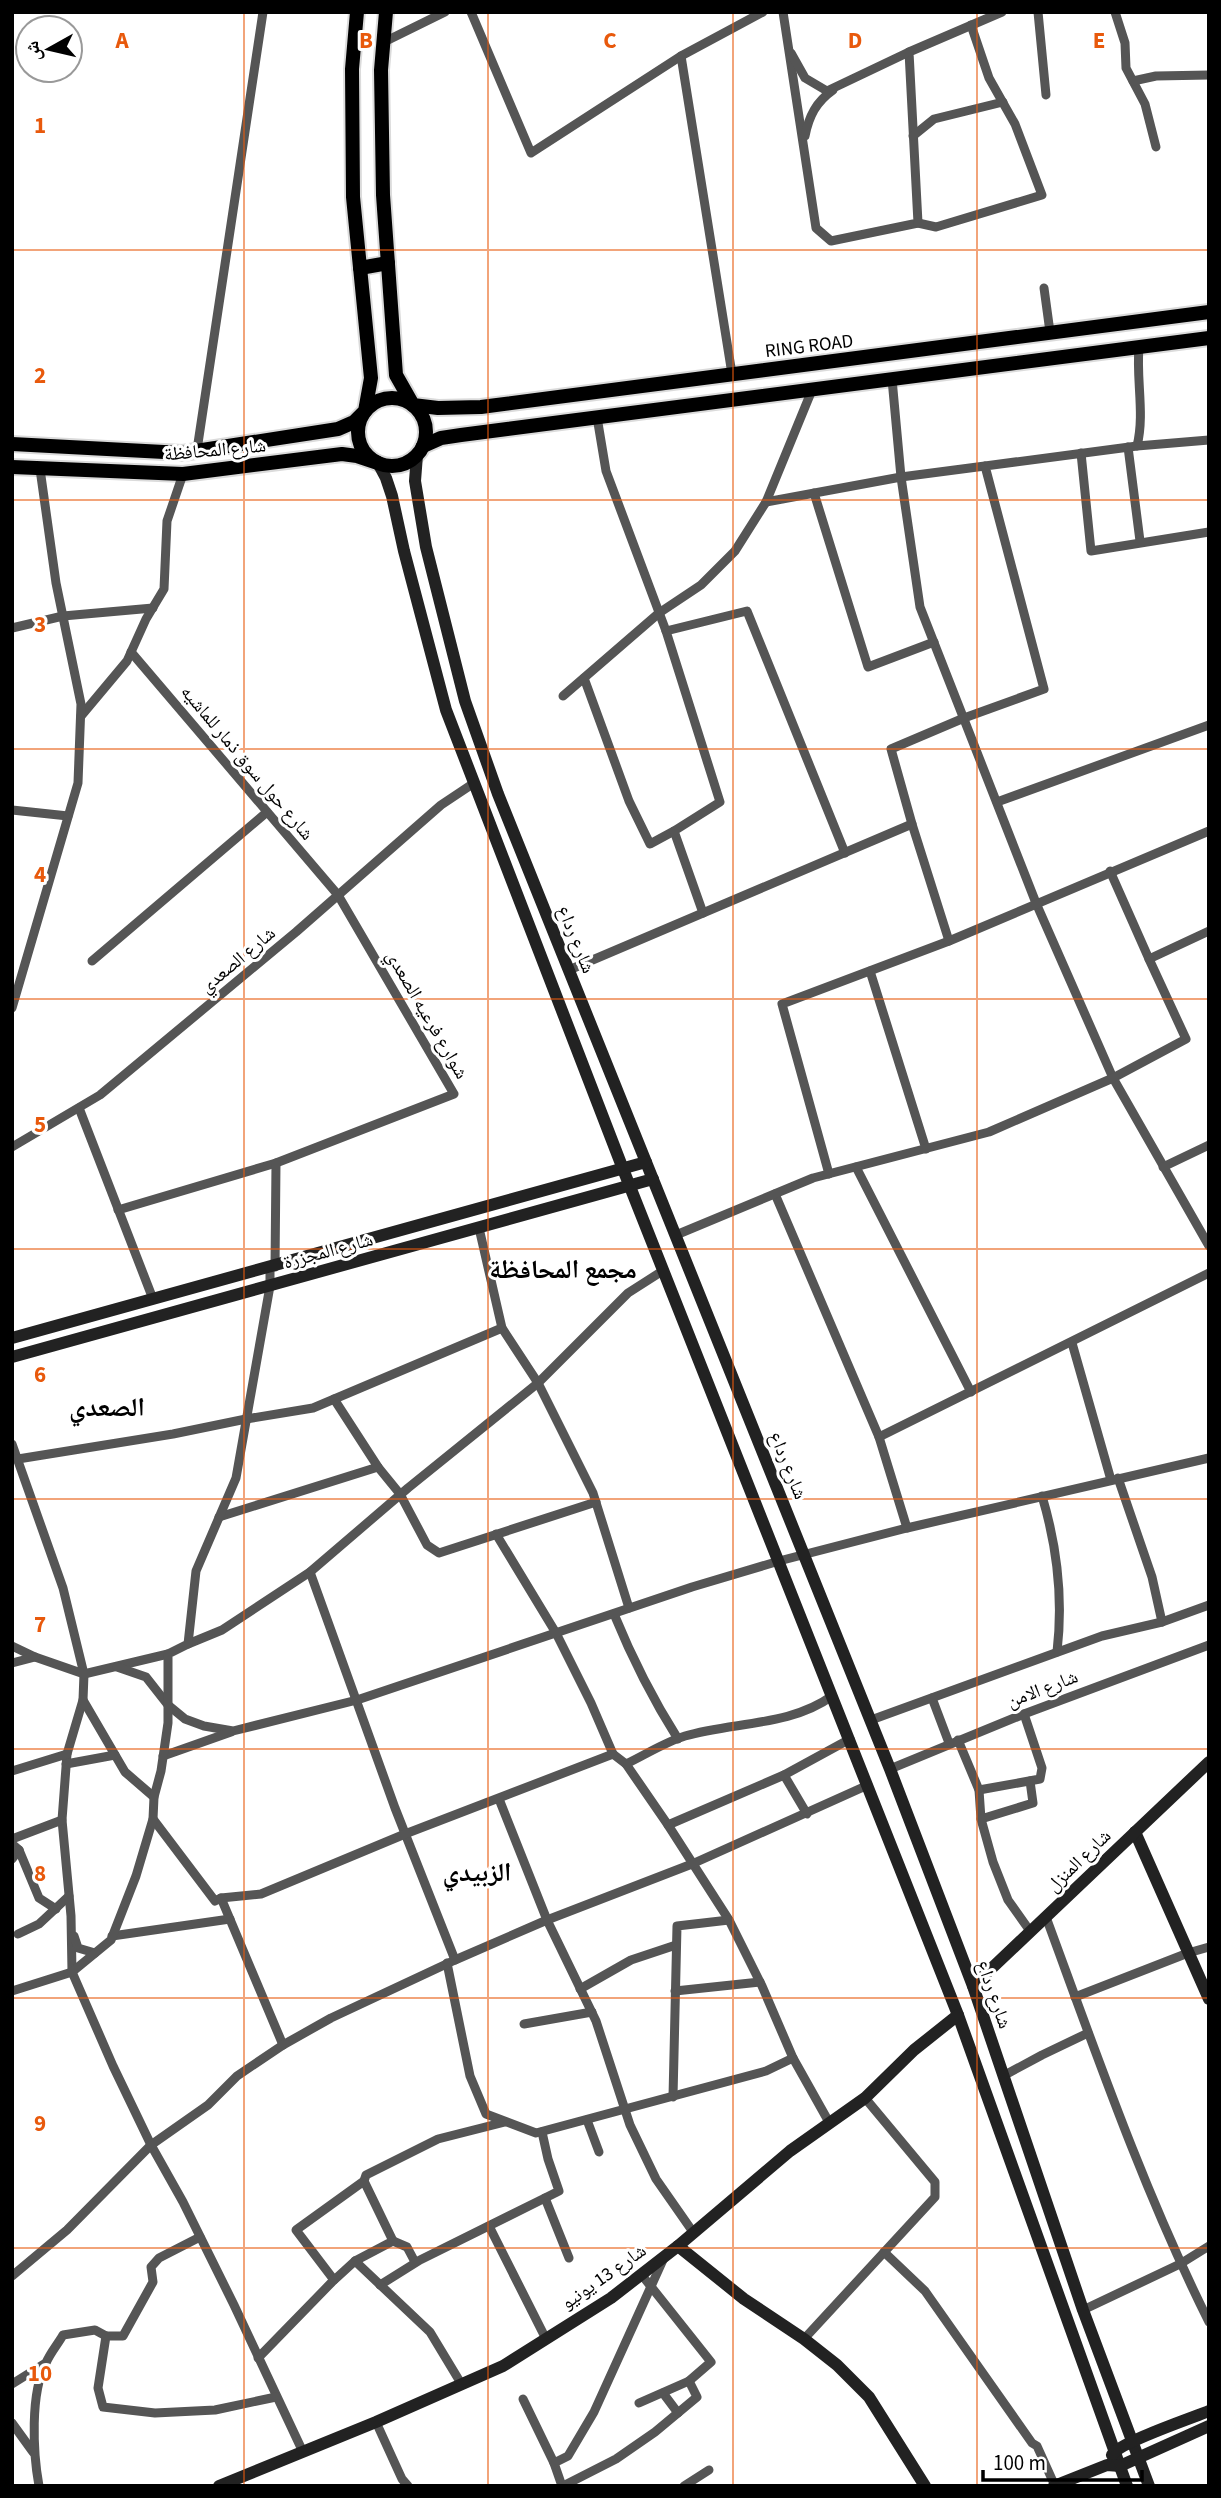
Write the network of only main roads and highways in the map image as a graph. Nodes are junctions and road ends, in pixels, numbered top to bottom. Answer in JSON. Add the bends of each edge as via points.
{"nodes":[{"id":1,"x":358,"y":12,"type":"edge"},
{"id":2,"x":386,"y":12,"type":"edge"},
{"id":3,"x":388,"y":263,"type":"junction"},
{"id":4,"x":360,"y":268,"type":"junction"},
{"id":5,"x":1209,"y":312,"type":"edge"},
{"id":6,"x":1054,"y":332,"type":"junction"},
{"id":7,"x":1209,"y":338,"type":"edge"},
{"id":8,"x":1060,"y":357,"type":"junction"},
{"id":9,"x":413,"y":405,"type":"junction"},
{"id":10,"x":365,"y":411,"type":"junction"},
{"id":11,"x":12,"y":444,"type":"edge"},
{"id":12,"x":105,"y":450,"type":"junction"},
{"id":13,"x":420,"y":451,"type":"junction"},
{"id":14,"x":378,"y":463,"type":"junction"},
{"id":15,"x":12,"y":467,"type":"edge"},
{"id":16,"x":103,"y":471,"type":"junction"},
{"id":17,"x":646,"y":1162,"type":"junction"},
{"id":18,"x":623,"y":1169,"type":"junction"},
{"id":19,"x":653,"y":1179,"type":"junction"},
{"id":20,"x":629,"y":1186,"type":"junction"},
{"id":21,"x":12,"y":1338,"type":"edge"},
{"id":22,"x":12,"y":1357,"type":"edge"},
{"id":23,"x":1209,"y":1762,"type":"edge"},
{"id":24,"x":1135,"y":1832,"type":"junction"},
{"id":25,"x":973,"y":1986,"type":"junction"},
{"id":26,"x":1209,"y":2000,"type":"edge"},
{"id":27,"x":958,"y":2015,"type":"junction"},
{"id":28,"x":678,"y":2246,"type":"junction"},
{"id":29,"x":1209,"y":2411,"type":"edge"},
{"id":30,"x":1209,"y":2426,"type":"edge"},
{"id":31,"x":1133,"y":2441,"type":"junction"},
{"id":32,"x":1114,"y":2450,"type":"junction"},
{"id":33,"x":1139,"y":2458,"type":"junction"},
{"id":34,"x":1113,"y":2466,"type":"junction"},
{"id":35,"x":219,"y":2486,"type":"edge"},
{"id":36,"x":925,"y":2486,"type":"edge"},
{"id":37,"x":1055,"y":2486,"type":"edge"},
{"id":38,"x":1127,"y":2486,"type":"edge"},
{"id":39,"x":1149,"y":2486,"type":"edge"}],
"edges":[{"from":1,"to":4,"type":"main road","via":[[352,69]]},
{"from":2,"to":3,"type":"main road","via":[[382,70]]},
{"from":3,"to":4,"type":"main road"},
{"from":3,"to":9,"type":"main road","via":[[396,375]]},
{"from":4,"to":10,"type":"main road","via":[[371,378]]},
{"from":5,"to":6,"type":"main road","name":"RING ROAD"},
{"from":6,"to":8,"type":"main road"},
{"from":6,"to":9,"type":"main road","name":"RING ROAD","via":[[481,407]]},
{"from":7,"to":8,"type":"main road"},
{"from":8,"to":13,"type":"main road","via":[[451,437]]},
{"from":9,"to":10,"type":"main road","via":[[383,399]]},
{"from":9,"to":13,"type":"main road","via":[[425,424]]},
{"from":10,"to":12,"type":"main road","name":"شارع المحافظة","via":[[338,429],[183,453]]},
{"from":10,"to":14,"type":"main road","via":[[359,440],[369,458]]},
{"from":11,"to":12,"type":"main road","name":"شارع المحافظة"},
{"from":12,"to":16,"type":"main road"},
{"from":13,"to":14,"type":"main road","via":[[399,466]]},
{"from":13,"to":17,"type":"main road","name":"شارع رداع","via":[[415,481],[426,547],[465,701]]},
{"from":14,"to":16,"type":"main road","name":"شارع المحافظة","via":[[342,454],[183,474]]},
{"from":14,"to":18,"type":"main road","name":"شارع رداع","via":[[392,496],[446,710]]},
{"from":15,"to":16,"type":"main road","name":"شارع المحافظة"},
{"from":17,"to":18,"type":"main road","name":"شارع المجزرة"},
{"from":17,"to":19,"type":"main road","name":"شارع رداع"},
{"from":18,"to":20,"type":"main road","name":"شارع رداع"},
{"from":18,"to":21,"type":"main road","name":"شارع المجزرة"},
{"from":19,"to":20,"type":"main road","name":"شارع المجزرة"},
{"from":19,"to":25,"type":"main road","name":"شارع رداع"},
{"from":20,"to":22,"type":"main road","name":"شارع المجزرة"},
{"from":20,"to":27,"type":"main road","name":"شارع رداع"},
{"from":23,"to":24,"type":"main road","name":"شارع المنزل"},
{"from":24,"to":25,"type":"main road","name":"شارع المنزل"},
{"from":24,"to":26,"type":"main road"},
{"from":25,"to":31,"type":"main road","name":"شارع رداع","via":[[1083,2310]]},
{"from":27,"to":28,"type":"main road","name":"شارع 13 يونيو","via":[[865,2098],[790,2151]]},
{"from":27,"to":32,"type":"main road","name":"شارع رداع"},
{"from":28,"to":35,"type":"main road","name":"شارع 13 يونيو","via":[[611,2298],[503,2366]]},
{"from":28,"to":36,"type":"main road","via":[[837,2365],[869,2397]]},
{"from":29,"to":31,"type":"main road"},
{"from":30,"to":33,"type":"main road"},
{"from":31,"to":32,"type":"main road"},
{"from":31,"to":33,"type":"main road","name":"شارع رداع"},
{"from":32,"to":34,"type":"main road","name":"شارع رداع"},
{"from":33,"to":34,"type":"main road"},
{"from":33,"to":39,"type":"main road","name":"شارع رداع"},
{"from":34,"to":37,"type":"main road"},
{"from":34,"to":38,"type":"main road","name":"شارع رداع"}]}
